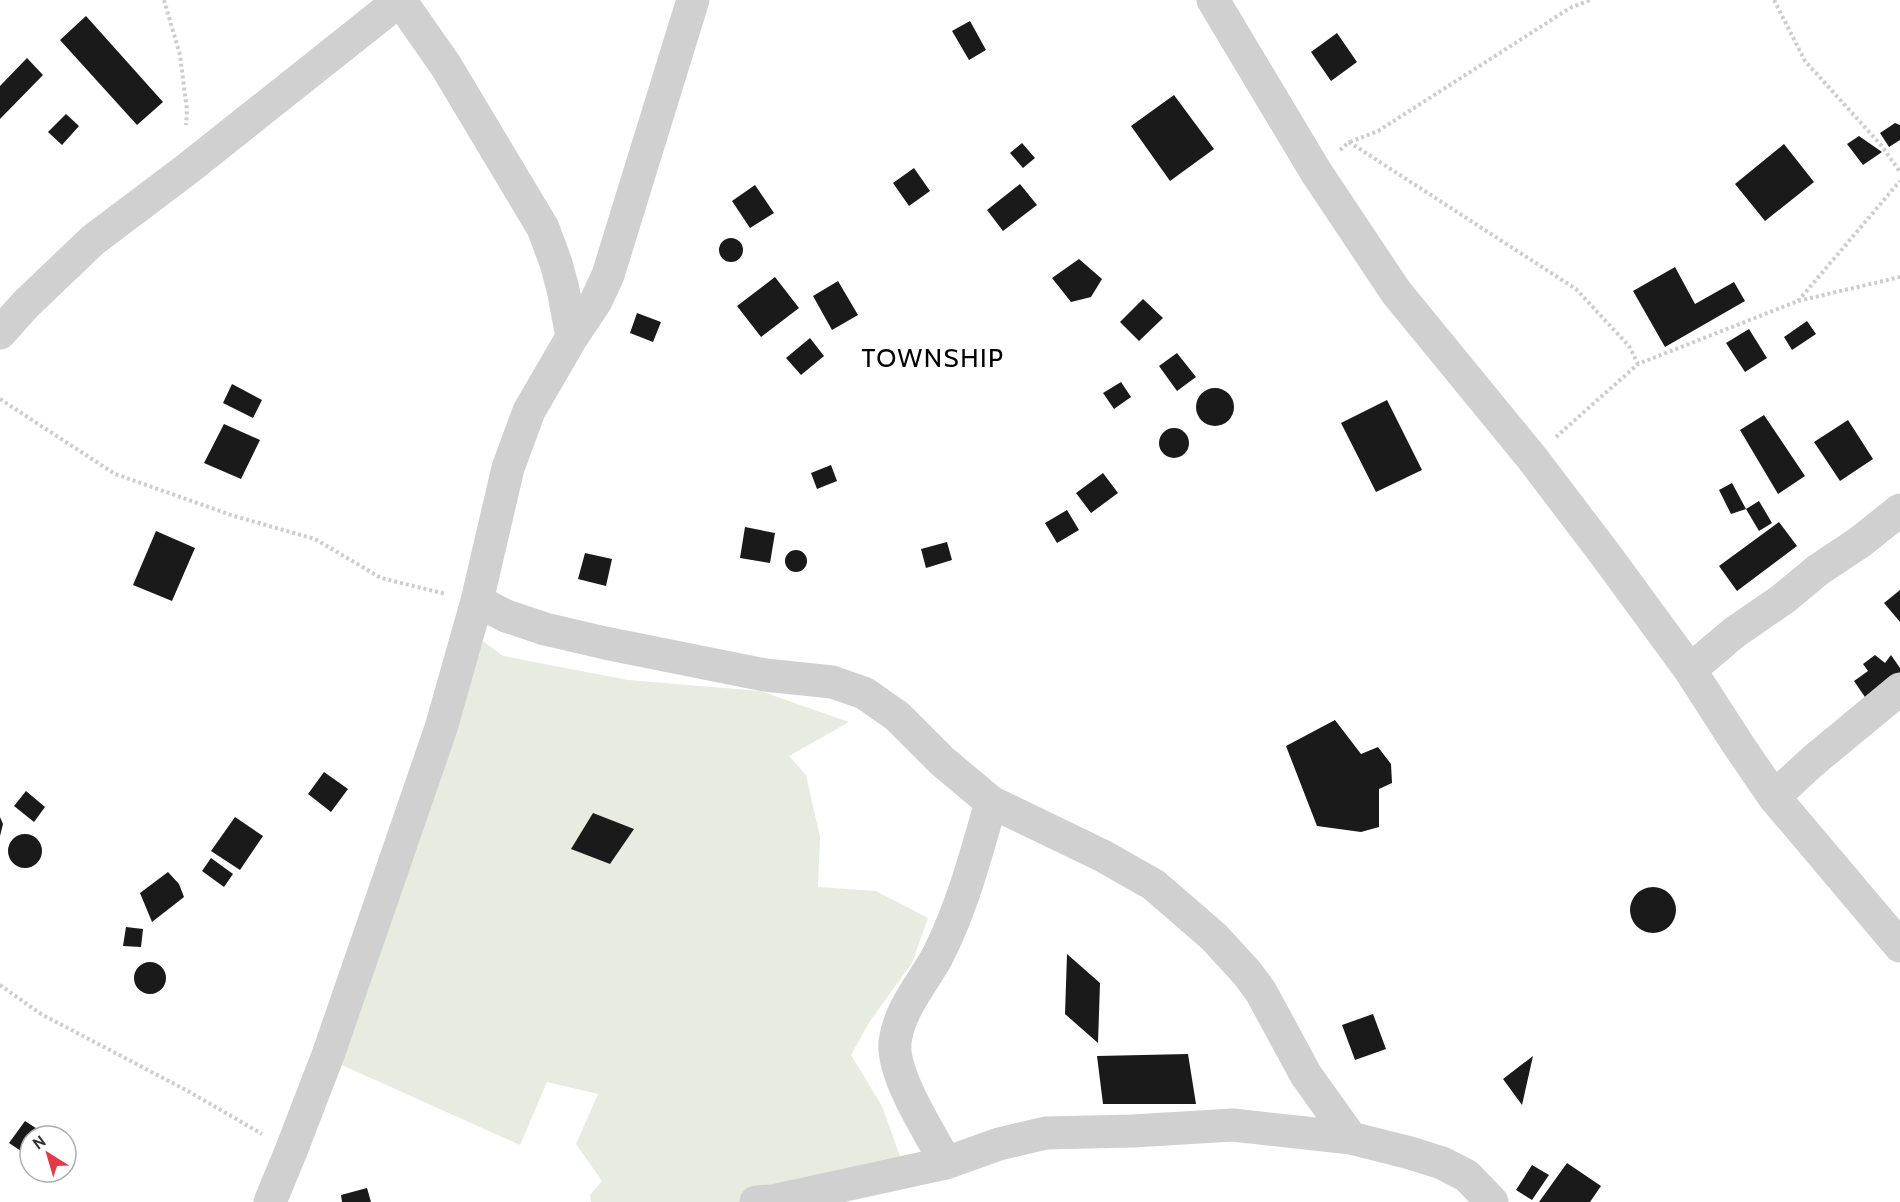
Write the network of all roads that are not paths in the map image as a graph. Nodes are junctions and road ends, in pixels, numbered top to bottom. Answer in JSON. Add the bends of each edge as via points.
{"nodes":[{"id":1,"x":400,"y":0,"type":"edge"},
{"id":2,"x":693,"y":0,"type":"edge"},
{"id":3,"x":1213,"y":0,"type":"edge"},
{"id":4,"x":0,"y":333,"type":"edge"},
{"id":5,"x":572,"y":338,"type":"junction"},
{"id":6,"x":1900,"y":510,"type":"edge"},
{"id":7,"x":477,"y":601,"type":"junction"},
{"id":8,"x":1690,"y":670,"type":"junction"},
{"id":9,"x":1900,"y":689,"type":"edge"},
{"id":10,"x":1774,"y":797,"type":"junction"},
{"id":11,"x":991,"y":802,"type":"junction"},
{"id":12,"x":1900,"y":946,"type":"edge"},
{"id":13,"x":1351,"y":1138,"type":"junction"},
{"id":14,"x":946,"y":1163,"type":"junction"},
{"id":15,"x":270,"y":1202,"type":"edge"},
{"id":16,"x":756,"y":1202,"type":"edge"},
{"id":17,"x":1492,"y":1202,"type":"edge"}],
"edges":[{"from":1,"to":4,"type":"street","via":[[93,240]]},
{"from":1,"to":5,"type":"street","via":[[446,66],[543,228],[563,289]]},
{"from":2,"to":5,"type":"street","via":[[609,276]]},
{"from":3,"to":8,"type":"street","via":[[1316,172],[1396,292],[1532,458]]},
{"from":5,"to":7,"type":"street","via":[[529,411],[508,468]]},
{"from":6,"to":8,"type":"street"},
{"from":7,"to":11,"type":"street","via":[[506,616],[565,634],[765,675],[832,682],[864,693],[897,716]]},
{"from":7,"to":15,"type":"street","via":[[441,728],[328,1055]]},
{"from":8,"to":10,"type":"street"},
{"from":9,"to":10,"type":"street"},
{"from":10,"to":12,"type":"street"},
{"from":11,"to":13,"type":"street","via":[[1104,856],[1154,885],[1214,937],[1261,992],[1306,1075]]},
{"from":11,"to":14,"type":"street","via":[[968,883],[937,957],[901,1020],[895,1043],[907,1090]]},
{"from":13,"to":14,"type":"street","via":[[1233,1125],[1046,1133]]},
{"from":13,"to":17,"type":"street","via":[[1442,1163],[1467,1176]]},
{"from":14,"to":16,"type":"street"}]}
